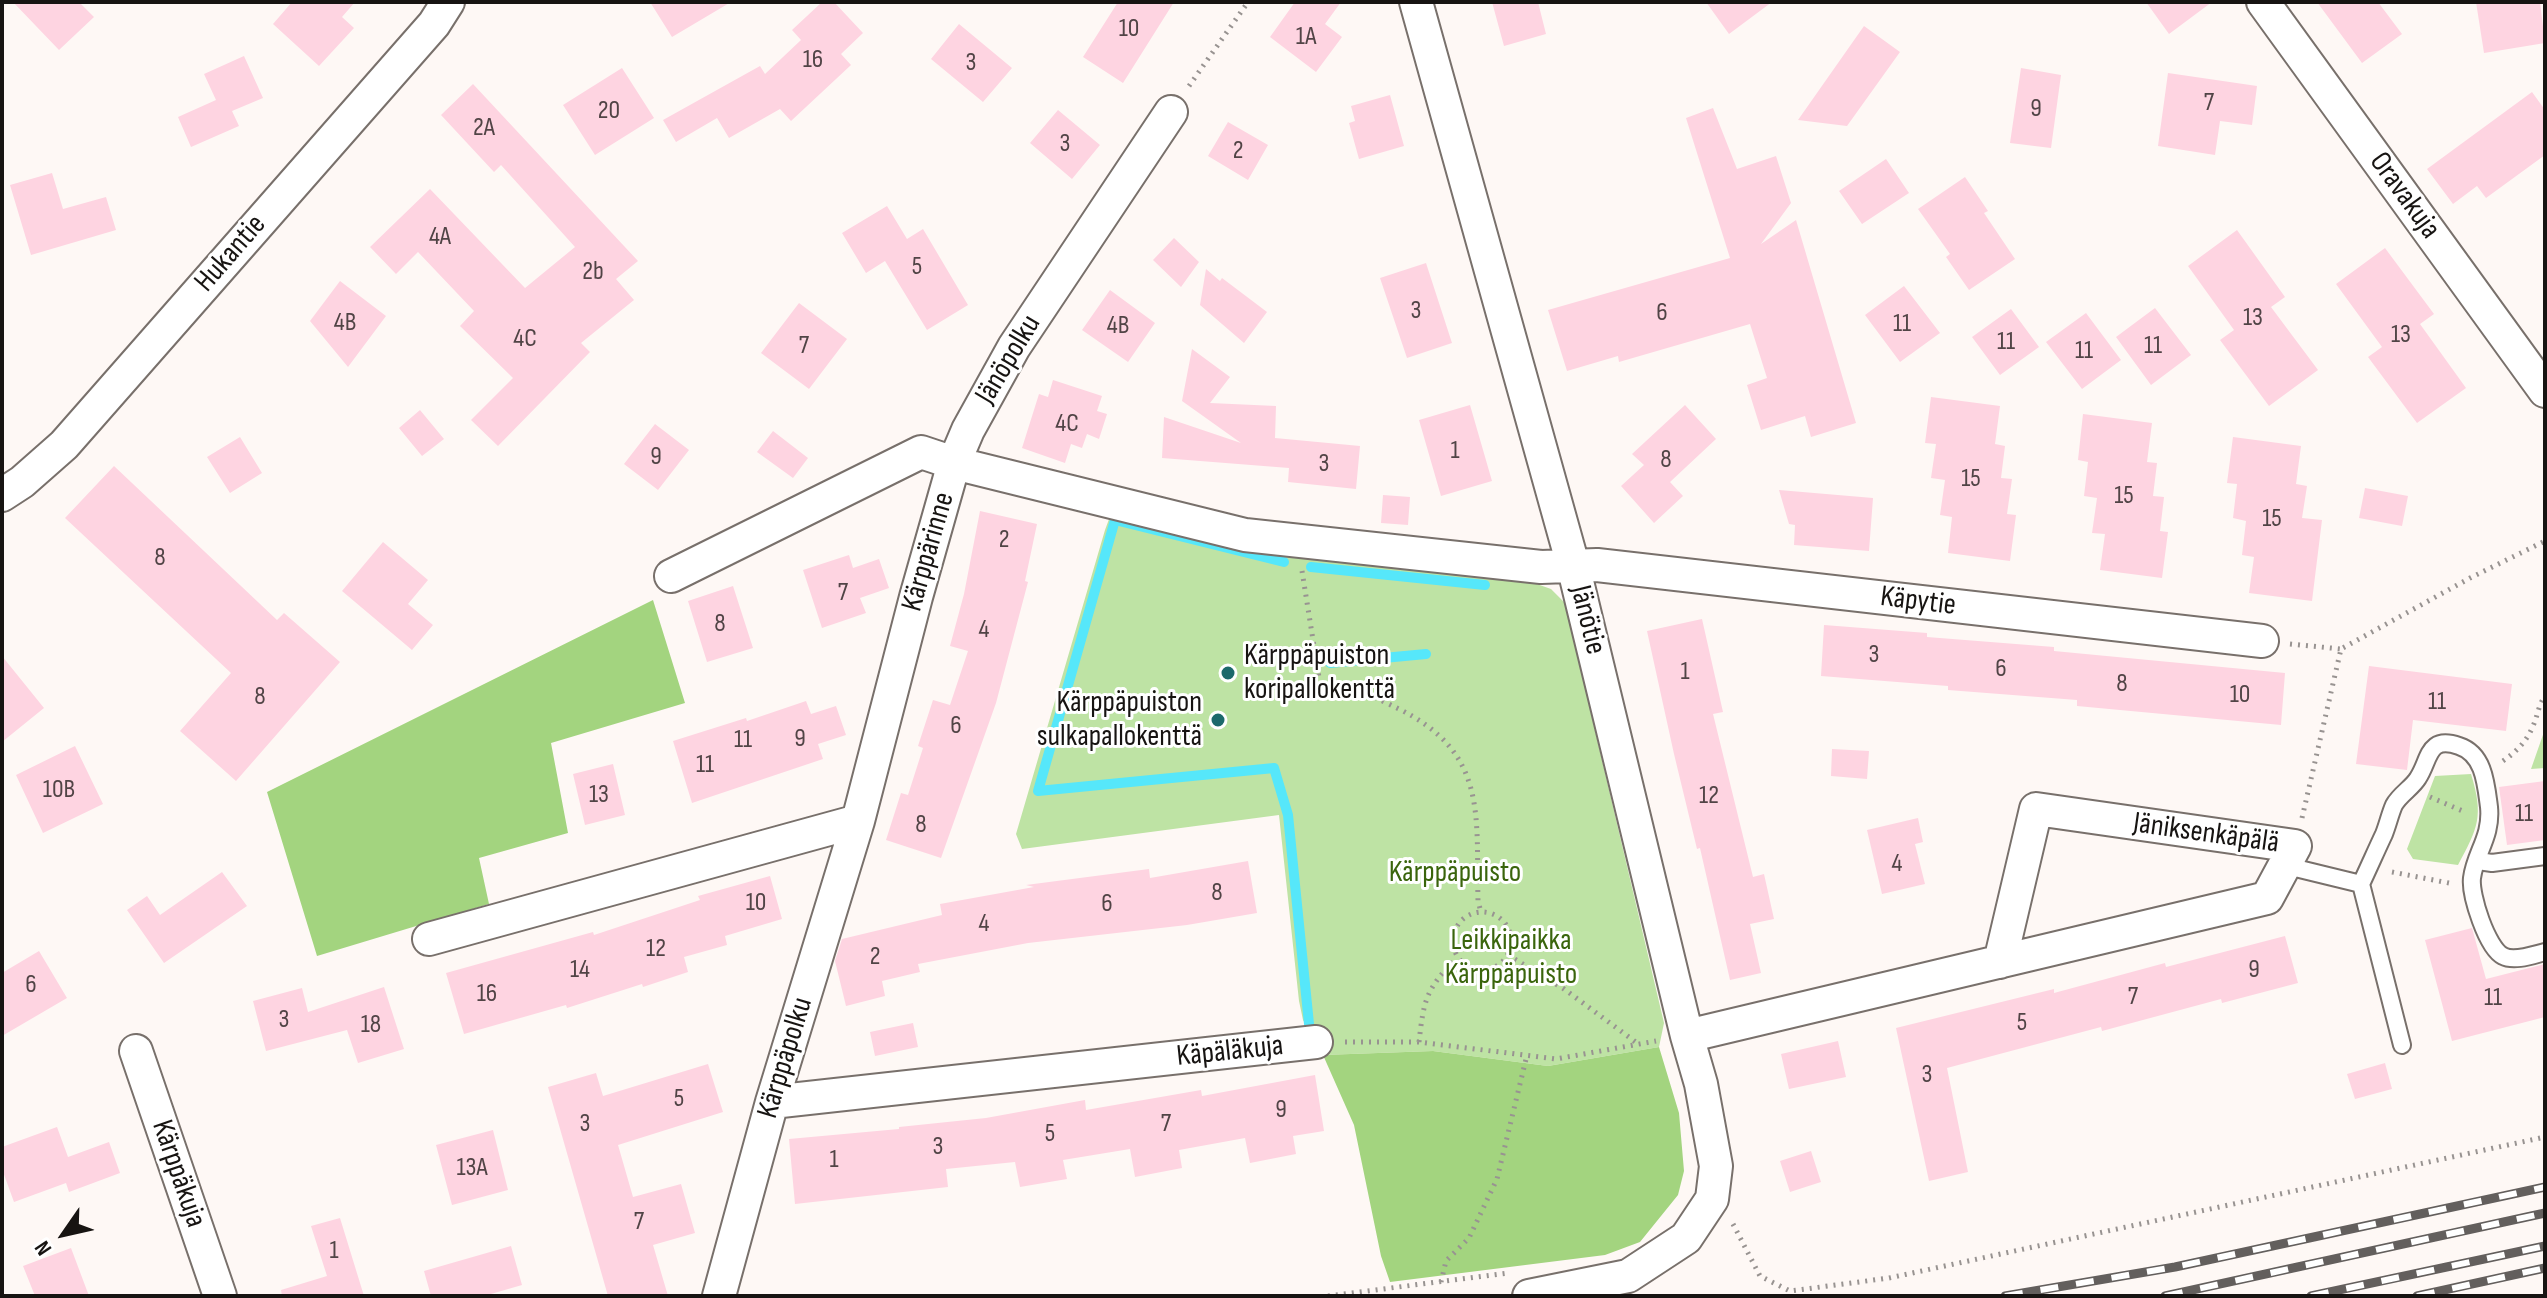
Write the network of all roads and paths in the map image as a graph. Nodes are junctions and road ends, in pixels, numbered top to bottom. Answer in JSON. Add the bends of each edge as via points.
{"nodes":[{"id":1,"x":448,"y":2,"type":"edge"},
{"id":2,"x":1248,"y":2,"type":"edge"},
{"id":3,"x":1416,"y":2,"type":"edge"},
{"id":4,"x":2263,"y":2,"type":"edge"},
{"id":5,"x":1171,"y":112,"type":"joint"},
{"id":6,"x":2545,"y":391,"type":"edge"},
{"id":7,"x":954,"y":463,"type":"junction"},
{"id":8,"x":2,"y":495,"type":"edge"},
{"id":9,"x":1297,"y":540,"type":"junction"},
{"id":10,"x":2545,"y":541,"type":"edge"},
{"id":11,"x":1573,"y":565,"type":"junction"},
{"id":12,"x":671,"y":576,"type":"dead end"},
{"id":13,"x":2262,"y":641,"type":"joint"},
{"id":14,"x":2341,"y":649,"type":"junction"},
{"id":15,"x":2545,"y":696,"type":"edge"},
{"id":16,"x":2482,"y":771,"type":"junction"},
{"id":17,"x":2407,"y":788,"type":"junction"},
{"id":18,"x":858,"y":821,"type":"junction"},
{"id":19,"x":2488,"y":822,"type":"junction"},
{"id":20,"x":2289,"y":856,"type":"junction"},
{"id":21,"x":2545,"y":856,"type":"edge"},
{"id":22,"x":2478,"y":861,"type":"junction"},
{"id":23,"x":2369,"y":867,"type":"junction"},
{"id":24,"x":2361,"y":884,"type":"junction"},
{"id":25,"x":2473,"y":888,"type":"junction"},
{"id":26,"x":1481,"y":912,"type":"junction"},
{"id":27,"x":429,"y":939,"type":"dead end"},
{"id":28,"x":2545,"y":952,"type":"edge"},
{"id":29,"x":1508,"y":955,"type":"junction"},
{"id":30,"x":1457,"y":957,"type":"junction"},
{"id":31,"x":2000,"y":962,"type":"junction"},
{"id":32,"x":1687,"y":1036,"type":"junction"},
{"id":33,"x":1316,"y":1042,"type":"joint"},
{"id":34,"x":1419,"y":1042,"type":"junction"},
{"id":35,"x":1638,"y":1044,"type":"junction"},
{"id":36,"x":2402,"y":1045,"type":"dead end"},
{"id":37,"x":136,"y":1051,"type":"dead end"},
{"id":38,"x":1527,"y":1055,"type":"junction"},
{"id":39,"x":772,"y":1102,"type":"junction"},
{"id":40,"x":2545,"y":1137,"type":"edge"},
{"id":41,"x":1712,"y":1199,"type":"junction"},
{"id":42,"x":1441,"y":1282,"type":"junction"},
{"id":43,"x":1524,"y":1284,"type":"edge"},
{"id":44,"x":220,"y":1296,"type":"edge"},
{"id":45,"x":719,"y":1296,"type":"edge"},
{"id":46,"x":1328,"y":1296,"type":"edge"}],
"edges":[{"from":1,"to":8,"type":"street","name":"Hukantie","via":[[64,445]]},
{"from":2,"to":5,"type":"path"},
{"from":3,"to":11,"type":"street","name":"Jänötie"},
{"from":4,"to":6,"type":"street","name":"Oravakuja"},
{"from":5,"to":7,"type":"street","name":"Jänöpolku","via":[[1014,347]]},
{"from":7,"to":9,"type":"street","name":"Kärppärinne","via":[[1245,535]]},
{"from":7,"to":12,"type":"street","via":[[921,452]]},
{"from":7,"to":18,"type":"street","name":"Kärppärinne"},
{"from":9,"to":11,"type":"street","name":"Kärppärinne","via":[[1541,567]]},
{"from":9,"to":26,"type":"path","via":[[1321,690],[1346,688],[1420,719],[1446,740],[1467,772],[1476,802]]},
{"from":10,"to":14,"type":"path"},
{"from":11,"to":13,"type":"street","name":"Käpytie"},
{"from":11,"to":32,"type":"street","name":"Jänötie"},
{"from":13,"to":14,"type":"path"},
{"from":14,"to":20,"type":"path"},
{"from":15,"to":16,"type":"path","via":[[2522,744]]},
{"from":16,"to":17,"type":"lane","via":[[2480,761],[2465,748],[2441,744],[2431,749],[2418,780]]},
{"from":16,"to":19,"type":"lane"},
{"from":17,"to":19,"type":"path"},
{"from":17,"to":23,"type":"lane","via":[[2394,805]]},
{"from":18,"to":27,"type":"street"},
{"from":18,"to":39,"type":"street","name":"Kärppäpolku"},
{"from":19,"to":22,"type":"lane"},
{"from":20,"to":24,"type":"lane"},
{"from":20,"to":31,"type":"street","name":"Jäniksenkäpälä","via":[[2267,898]]},
{"from":20,"to":31,"type":"street","name":"Jäniksenkäpälä","via":[[2036,809]]},
{"from":21,"to":22,"type":"lane"},
{"from":22,"to":25,"type":"lane"},
{"from":23,"to":24,"type":"lane"},
{"from":23,"to":25,"type":"path"},
{"from":24,"to":36,"type":"lane"},
{"from":25,"to":28,"type":"lane","via":[[2482,923],[2497,951],[2511,958]]},
{"from":26,"to":29,"type":"path","via":[[1507,926]]},
{"from":26,"to":30,"type":"path","via":[[1465,918],[1454,931]]},
{"from":29,"to":30,"type":"path","via":[[1488,970],[1471,968]]},
{"from":29,"to":35,"type":"path"},
{"from":30,"to":34,"type":"path","via":[[1432,983],[1423,1005]]},
{"from":31,"to":32,"type":"street","name":"Jäniksenkäpälä"},
{"from":32,"to":35,"type":"path","name":"Käpäläkuja"},
{"from":32,"to":41,"type":"street","name":"Jänötie","via":[[1716,1166]]},
{"from":33,"to":34,"type":"path","name":"Käpäläkuja"},
{"from":33,"to":39,"type":"street","name":"Käpäläkuja"},
{"from":34,"to":38,"type":"path","name":"Käpäläkuja"},
{"from":35,"to":38,"type":"path","name":"Käpäläkuja","via":[[1556,1059]]},
{"from":37,"to":44,"type":"street","name":"Kärppäkuja"},
{"from":38,"to":42,"type":"path","via":[[1497,1179],[1469,1238],[1446,1261]]},
{"from":39,"to":45,"type":"street","name":"Kärppäpolku"},
{"from":40,"to":41,"type":"path","via":[[1889,1278],[1790,1291],[1760,1276],[1724,1200]]},
{"from":41,"to":43,"type":"street","name":"Jänötie","via":[[1686,1238],[1628,1276]]},
{"from":42,"to":43,"type":"path"},
{"from":42,"to":46,"type":"path"}]}
